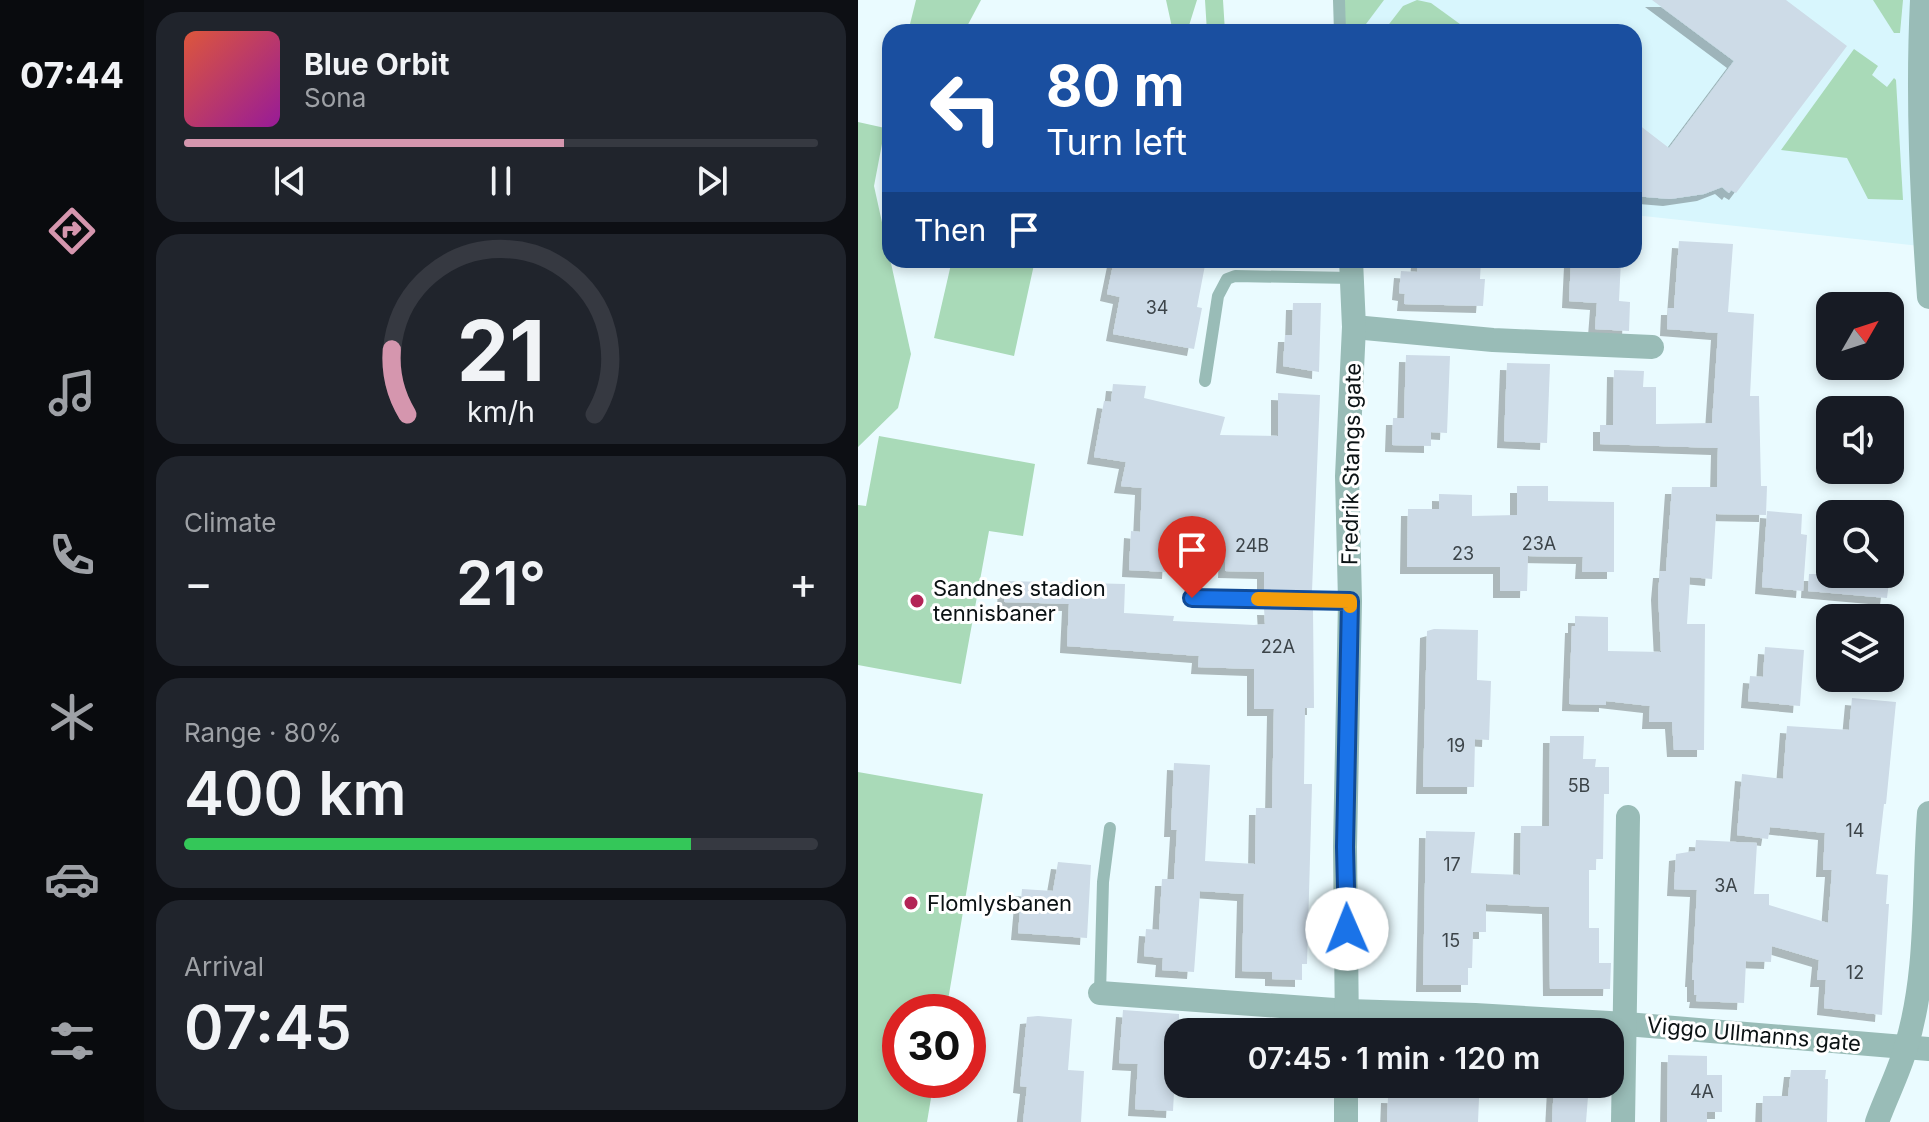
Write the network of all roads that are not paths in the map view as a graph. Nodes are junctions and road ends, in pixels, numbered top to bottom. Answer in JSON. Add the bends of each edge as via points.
{"nodes":[{"id":1,"x":1339,"y":0,"type":"edge"},
{"id":2,"x":1922,"y":0,"type":"edge"},
{"id":3,"x":1340,"y":24,"type":"edge"},
{"id":4,"x":1928,"y":264,"type":"edge"},
{"id":5,"x":1352,"y":269,"type":"edge"},
{"id":6,"x":1929,"y":297,"type":"edge"},
{"id":7,"x":1354,"y":327,"type":"junction"},
{"id":8,"x":1652,"y":347,"type":"dead end"},
{"id":9,"x":1205,"y":381,"type":"dead end"},
{"id":10,"x":1192,"y":598,"type":"dead end"},
{"id":11,"x":1350,"y":601,"type":"junction"},
{"id":12,"x":1929,"y":813,"type":"edge"},
{"id":13,"x":1628,"y":817,"type":"dead end"},
{"id":14,"x":1110,"y":828,"type":"dead end"},
{"id":15,"x":1100,"y":993,"type":"joint"},
{"id":16,"x":1321,"y":1018,"type":"edge"},
{"id":17,"x":1348,"y":1018,"type":"edge"},
{"id":18,"x":1412,"y":1018,"type":"edge"},
{"id":19,"x":1525,"y":1018,"type":"edge"},
{"id":20,"x":1626,"y":1024,"type":"junction"},
{"id":21,"x":1918,"y":1048,"type":"edge"},
{"id":22,"x":1346,"y":1098,"type":"edge"},
{"id":23,"x":1346,"y":1122,"type":"edge"},
{"id":24,"x":1623,"y":1122,"type":"edge"},
{"id":25,"x":1877,"y":1122,"type":"edge"}],
"edges":[{"from":1,"to":3,"type":"lane"},
{"from":2,"to":4,"type":"street","via":[[1919,139]]},
{"from":4,"to":6,"type":"street"},
{"from":5,"to":7,"type":"street","name":"Fredrik Stangs gate"},
{"from":5,"to":9,"type":"lane","via":[[1227,279],[1218,296]]},
{"from":7,"to":8,"type":"street"},
{"from":7,"to":11,"type":"street","name":"Fredrik Stangs gate","via":[[1347,476]]},
{"from":10,"to":11,"type":"lane"},
{"from":11,"to":17,"type":"street","name":"Fredrik Stangs gate"},
{"from":12,"to":21,"type":"street","via":[[1916,1002]]},
{"from":13,"to":20,"type":"street"},
{"from":14,"to":15,"type":"lane"},
{"from":15,"to":16,"type":"street","name":"Viggo Ullmanns gate"},
{"from":18,"to":19,"type":"street","name":"Viggo Ullmanns gate"},
{"from":20,"to":21,"type":"street","name":"Viggo Ullmanns gate"},
{"from":20,"to":24,"type":"street"},
{"from":21,"to":25,"type":"street"},
{"from":22,"to":23,"type":"street"}]}
